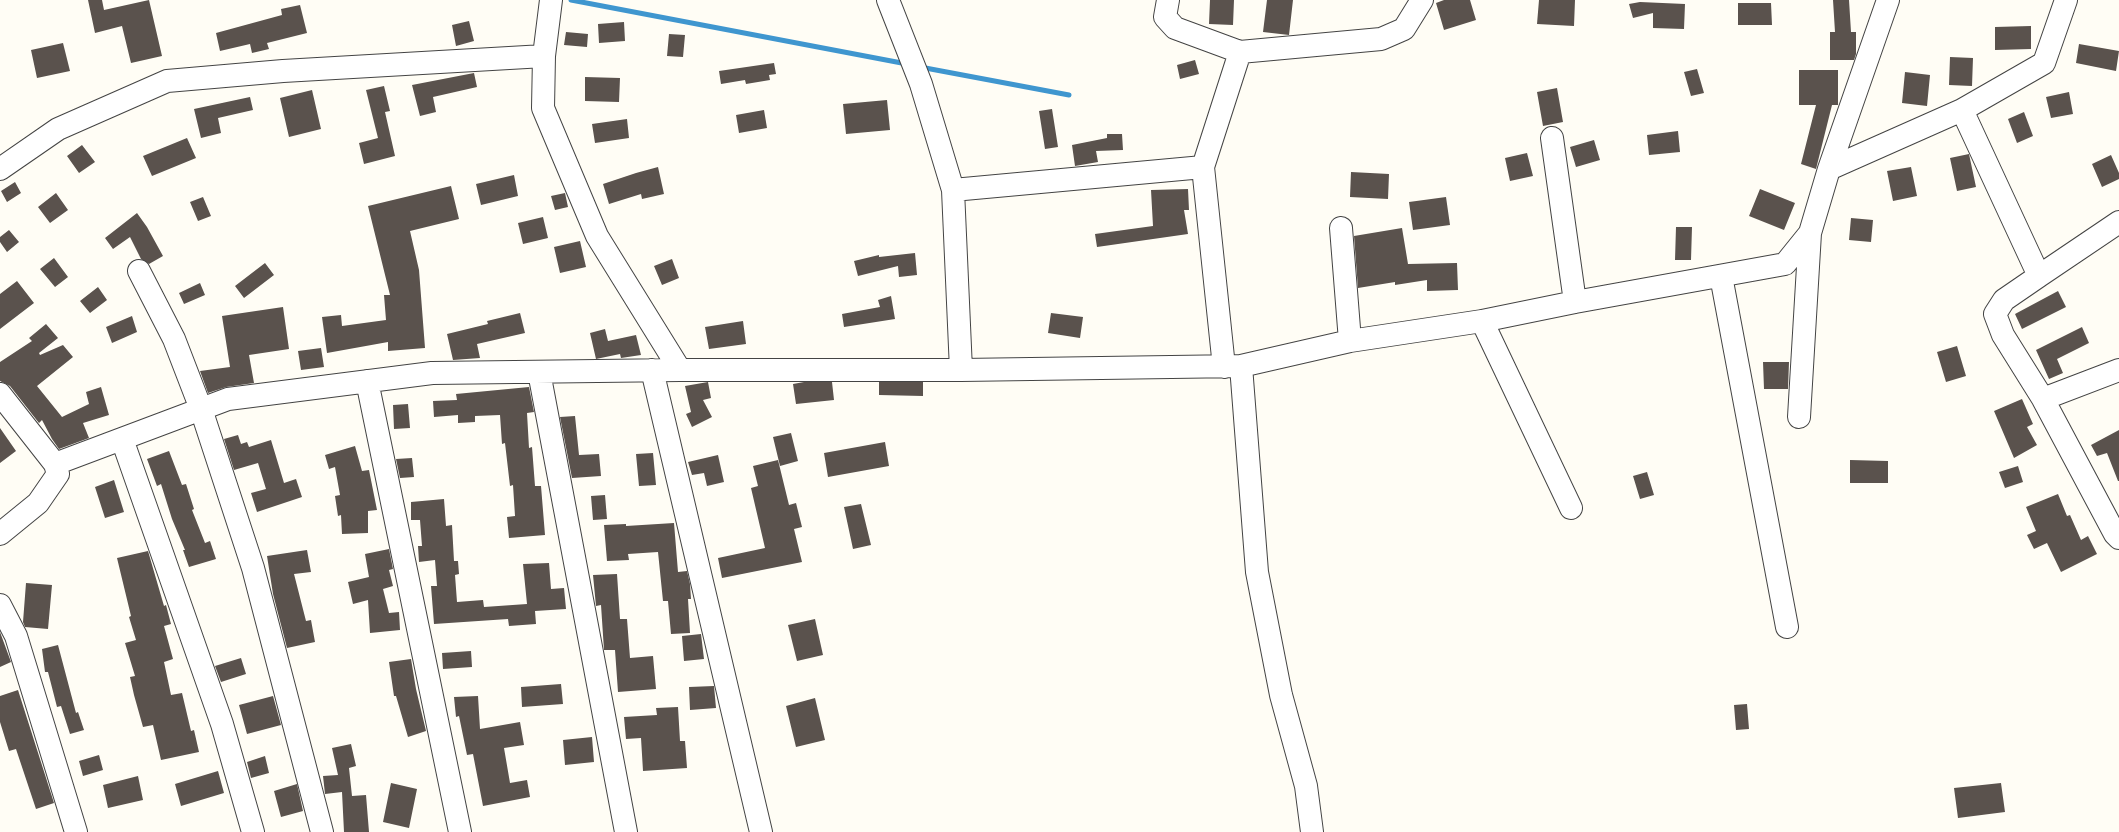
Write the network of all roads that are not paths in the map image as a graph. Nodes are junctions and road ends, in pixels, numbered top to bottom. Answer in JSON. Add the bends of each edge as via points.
{"nodes":[{"id":1,"x":888,"y":0,"type":"edge"},
{"id":2,"x":1168,"y":0,"type":"edge"},
{"id":3,"x":1422,"y":0,"type":"edge"},
{"id":4,"x":1888,"y":0,"type":"edge"},
{"id":5,"x":2066,"y":0,"type":"edge"},
{"id":6,"x":551,"y":3,"type":"edge"},
{"id":7,"x":1240,"y":52,"type":"junction"},
{"id":8,"x":544,"y":56,"type":"junction"},
{"id":9,"x":1962,"y":110,"type":"junction"},
{"id":10,"x":1552,"y":138,"type":"dead end"},
{"id":11,"x":1203,"y":167,"type":"junction"},
{"id":12,"x":0,"y":169,"type":"edge"},
{"id":13,"x":1829,"y":169,"type":"junction"},
{"id":14,"x":953,"y":190,"type":"junction"},
{"id":15,"x":2119,"y":222,"type":"edge"},
{"id":16,"x":1341,"y":228,"type":"dead end"},
{"id":17,"x":1810,"y":233,"type":"junction"},
{"id":18,"x":139,"y":271,"type":"dead end"},
{"id":19,"x":1721,"y":276,"type":"junction"},
{"id":20,"x":2039,"y":276,"type":"junction"},
{"id":21,"x":1575,"y":302,"type":"junction"},
{"id":22,"x":1482,"y":321,"type":"junction"},
{"id":23,"x":1350,"y":341,"type":"junction"},
{"id":24,"x":1232,"y":367,"type":"junction"},
{"id":25,"x":652,"y":370,"type":"junction"},
{"id":26,"x":680,"y":370,"type":"junction"},
{"id":27,"x":961,"y":370,"type":"junction"},
{"id":28,"x":2119,"y":370,"type":"edge"},
{"id":29,"x":539,"y":372,"type":"junction"},
{"id":30,"x":367,"y":382,"type":"junction"},
{"id":31,"x":0,"y":394,"type":"edge"},
{"id":32,"x":2043,"y":399,"type":"junction"},
{"id":33,"x":200,"y":409,"type":"junction"},
{"id":34,"x":1799,"y":417,"type":"dead end"},
{"id":35,"x":122,"y":439,"type":"junction"},
{"id":36,"x":55,"y":464,"type":"junction"},
{"id":37,"x":1571,"y":508,"type":"dead end"},
{"id":38,"x":0,"y":534,"type":"edge"},
{"id":39,"x":2119,"y":538,"type":"edge"},
{"id":40,"x":0,"y":605,"type":"edge"},
{"id":41,"x":1787,"y":628,"type":"dead end"},
{"id":42,"x":76,"y":832,"type":"edge"},
{"id":43,"x":253,"y":832,"type":"edge"},
{"id":44,"x":322,"y":832,"type":"edge"},
{"id":45,"x":460,"y":832,"type":"edge"},
{"id":46,"x":626,"y":832,"type":"edge"},
{"id":47,"x":761,"y":832,"type":"edge"},
{"id":48,"x":1312,"y":832,"type":"edge"}],
"edges":[{"from":1,"to":14,"type":"street","via":[[921,84]]},
{"from":2,"to":7,"type":"street","via":[[1165,17],[1175,28]]},
{"from":3,"to":7,"type":"street","via":[[1404,29],[1381,39]]},
{"from":4,"to":13,"type":"street"},
{"from":5,"to":9,"type":"street","via":[[2044,63]]},
{"from":6,"to":8,"type":"street"},
{"from":7,"to":11,"type":"street"},
{"from":8,"to":12,"type":"street","via":[[284,71],[167,81],[58,129]]},
{"from":8,"to":26,"type":"street","via":[[543,108],[597,236]]},
{"from":9,"to":13,"type":"street"},
{"from":9,"to":20,"type":"street"},
{"from":10,"to":21,"type":"street"},
{"from":11,"to":14,"type":"street"},
{"from":11,"to":24,"type":"street"},
{"from":13,"to":17,"type":"street"},
{"from":14,"to":27,"type":"street"},
{"from":15,"to":20,"type":"street"},
{"from":16,"to":23,"type":"street"},
{"from":17,"to":19,"type":"street","via":[[1785,264]]},
{"from":17,"to":34,"type":"street"},
{"from":18,"to":33,"type":"street","via":[[174,339]]},
{"from":19,"to":21,"type":"street"},
{"from":19,"to":41,"type":"street"},
{"from":20,"to":32,"type":"street","via":[[2004,300],[1995,314],[2003,335]]},
{"from":21,"to":22,"type":"street"},
{"from":22,"to":23,"type":"street"},
{"from":22,"to":37,"type":"street"},
{"from":23,"to":24,"type":"street"},
{"from":24,"to":27,"type":"street"},
{"from":24,"to":48,"type":"street","via":[[1257,572],[1281,695],[1306,786]]},
{"from":25,"to":26,"type":"street"},
{"from":25,"to":29,"type":"street"},
{"from":25,"to":47,"type":"street"},
{"from":26,"to":27,"type":"street"},
{"from":28,"to":32,"type":"street"},
{"from":29,"to":30,"type":"street","via":[[432,373]]},
{"from":29,"to":46,"type":"street"},
{"from":30,"to":33,"type":"street","via":[[228,399]]},
{"from":30,"to":45,"type":"street"},
{"from":31,"to":36,"type":"street"},
{"from":32,"to":39,"type":"street"},
{"from":33,"to":35,"type":"street"},
{"from":33,"to":44,"type":"street","via":[[253,568]]},
{"from":35,"to":36,"type":"street"},
{"from":35,"to":43,"type":"street","via":[[222,724]]},
{"from":36,"to":38,"type":"street","via":[[58,474],[38,503]]},
{"from":40,"to":42,"type":"street","via":[[16,636]]}]}
